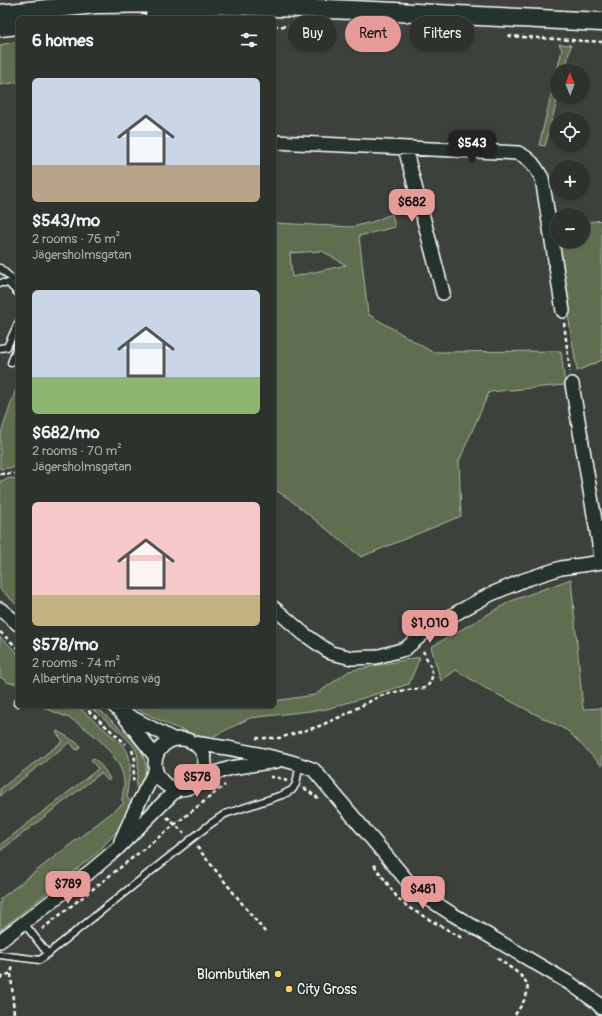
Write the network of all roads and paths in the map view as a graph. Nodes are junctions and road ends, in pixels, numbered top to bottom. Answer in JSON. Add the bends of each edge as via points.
{"nodes":[{"id":1,"x":167,"y":8,"type":"edge"},
{"id":2,"x":0,"y":14,"type":"edge"},
{"id":3,"x":602,"y":22,"type":"edge"},
{"id":4,"x":16,"y":25,"type":"edge"},
{"id":5,"x":276,"y":26,"type":"edge"},
{"id":6,"x":288,"y":26,"type":"edge"},
{"id":7,"x":0,"y":27,"type":"edge"},
{"id":8,"x":504,"y":35,"type":"dead end"},
{"id":9,"x":602,"y":42,"type":"edge"},
{"id":10,"x":276,"y":142,"type":"edge"},
{"id":11,"x":405,"y":148,"type":"junction"},
{"id":12,"x":0,"y":268,"type":"edge"},
{"id":13,"x":16,"y":282,"type":"edge"},
{"id":14,"x":0,"y":284,"type":"edge"},
{"id":15,"x":16,"y":292,"type":"edge"},
{"id":16,"x":443,"y":292,"type":"dead end"},
{"id":17,"x":563,"y":311,"type":"joint"},
{"id":18,"x":16,"y":326,"type":"edge"},
{"id":19,"x":3,"y":348,"type":"edge"},
{"id":20,"x":16,"y":349,"type":"edge"},
{"id":21,"x":11,"y":363,"type":"dead end"},
{"id":22,"x":572,"y":384,"type":"joint"},
{"id":23,"x":16,"y":473,"type":"edge"},
{"id":24,"x":0,"y":474,"type":"edge"},
{"id":25,"x":602,"y":562,"type":"edge"},
{"id":26,"x":0,"y":609,"type":"edge"},
{"id":27,"x":276,"y":610,"type":"edge"},
{"id":28,"x":16,"y":622,"type":"edge"},
{"id":29,"x":0,"y":632,"type":"edge"},
{"id":30,"x":16,"y":646,"type":"edge"},
{"id":31,"x":422,"y":649,"type":"dead end"},
{"id":32,"x":85,"y":708,"type":"edge"},
{"id":33,"x":117,"y":709,"type":"edge"},
{"id":34,"x":250,"y":738,"type":"dead end"},
{"id":35,"x":173,"y":740,"type":"junction"},
{"id":36,"x":194,"y":743,"type":"junction"},
{"id":37,"x":155,"y":756,"type":"junction"},
{"id":38,"x":286,"y":760,"type":"junction"},
{"id":39,"x":300,"y":764,"type":"junction"},
{"id":40,"x":155,"y":771,"type":"junction"},
{"id":41,"x":202,"y":777,"type":"junction"},
{"id":42,"x":228,"y":784,"type":"dead end"},
{"id":43,"x":132,"y":787,"type":"dead end"},
{"id":44,"x":177,"y":789,"type":"junction"},
{"id":45,"x":162,"y":813,"type":"dead end"},
{"id":46,"x":176,"y":824,"type":"junction"},
{"id":47,"x":191,"y":840,"type":"junction"},
{"id":48,"x":118,"y":848,"type":"junction"},
{"id":49,"x":24,"y":923,"type":"junction"},
{"id":50,"x":265,"y":932,"type":"dead end"},
{"id":51,"x":34,"y":936,"type":"junction"},
{"id":52,"x":0,"y":941,"type":"edge"},
{"id":53,"x":48,"y":954,"type":"junction"},
{"id":54,"x":0,"y":955,"type":"edge"},
{"id":55,"x":15,"y":957,"type":"junction"},
{"id":56,"x":11,"y":973,"type":"junction"},
{"id":57,"x":0,"y":978,"type":"edge"},
{"id":58,"x":602,"y":1008,"type":"edge"},
{"id":59,"x":9,"y":1016,"type":"edge"}],
"edges":[{"from":1,"to":2,"type":"street","via":[[96,4]]},
{"from":1,"to":3,"type":"street","via":[[353,10]]},
{"from":4,"to":7,"type":"street"},
{"from":5,"to":6,"type":"path"},
{"from":8,"to":9,"type":"path"},
{"from":10,"to":11,"type":"street"},
{"from":11,"to":16,"type":"street"},
{"from":11,"to":17,"type":"street","via":[[518,153],[534,164],[542,178]]},
{"from":12,"to":13,"type":"lane"},
{"from":14,"to":15,"type":"lane","via":[[8,283]]},
{"from":17,"to":22,"type":"path"},
{"from":18,"to":19,"type":"lane"},
{"from":20,"to":21,"type":"lane"},
{"from":22,"to":25,"type":"street"},
{"from":23,"to":24,"type":"path"},
{"from":25,"to":27,"type":"street","via":[[561,568],[488,595],[432,627],[405,649],[376,657],[352,658],[331,652],[304,634]]},
{"from":26,"to":28,"type":"street"},
{"from":29,"to":30,"type":"path"},
{"from":31,"to":34,"type":"path","via":[[432,671],[432,681],[426,688],[380,696],[340,717],[279,738]]},
{"from":32,"to":43,"type":"path","via":[[131,748],[135,759]]},
{"from":33,"to":35,"type":"street"},
{"from":33,"to":37,"type":"street"},
{"from":35,"to":36,"type":"street"},
{"from":35,"to":37,"type":"street","via":[[160,747]]},
{"from":36,"to":38,"type":"street"},
{"from":36,"to":41,"type":"street","via":[[204,755]]},
{"from":37,"to":40,"type":"street"},
{"from":38,"to":39,"type":"street"},
{"from":38,"to":41,"type":"street","via":[[231,768]]},
{"from":39,"to":47,"type":"lane","via":[[296,784],[292,790],[225,814]]},
{"from":39,"to":58,"type":"street","via":[[314,770],[415,890],[571,984]]},
{"from":40,"to":44,"type":"street","via":[[164,783]]},
{"from":40,"to":48,"type":"street"},
{"from":41,"to":44,"type":"street","via":[[189,788]]},
{"from":42,"to":46,"type":"path"},
{"from":44,"to":48,"type":"street"},
{"from":45,"to":46,"type":"path"},
{"from":46,"to":47,"type":"path"},
{"from":46,"to":51,"type":"path"},
{"from":47,"to":50,"type":"path"},
{"from":47,"to":53,"type":"lane"},
{"from":48,"to":49,"type":"street"},
{"from":49,"to":51,"type":"lane"},
{"from":49,"to":52,"type":"street"},
{"from":51,"to":53,"type":"lane"},
{"from":53,"to":55,"type":"lane","via":[[40,960]]},
{"from":54,"to":55,"type":"lane"},
{"from":55,"to":56,"type":"path"},
{"from":56,"to":57,"type":"path"},
{"from":56,"to":59,"type":"path","via":[[14,1015]]}]}
